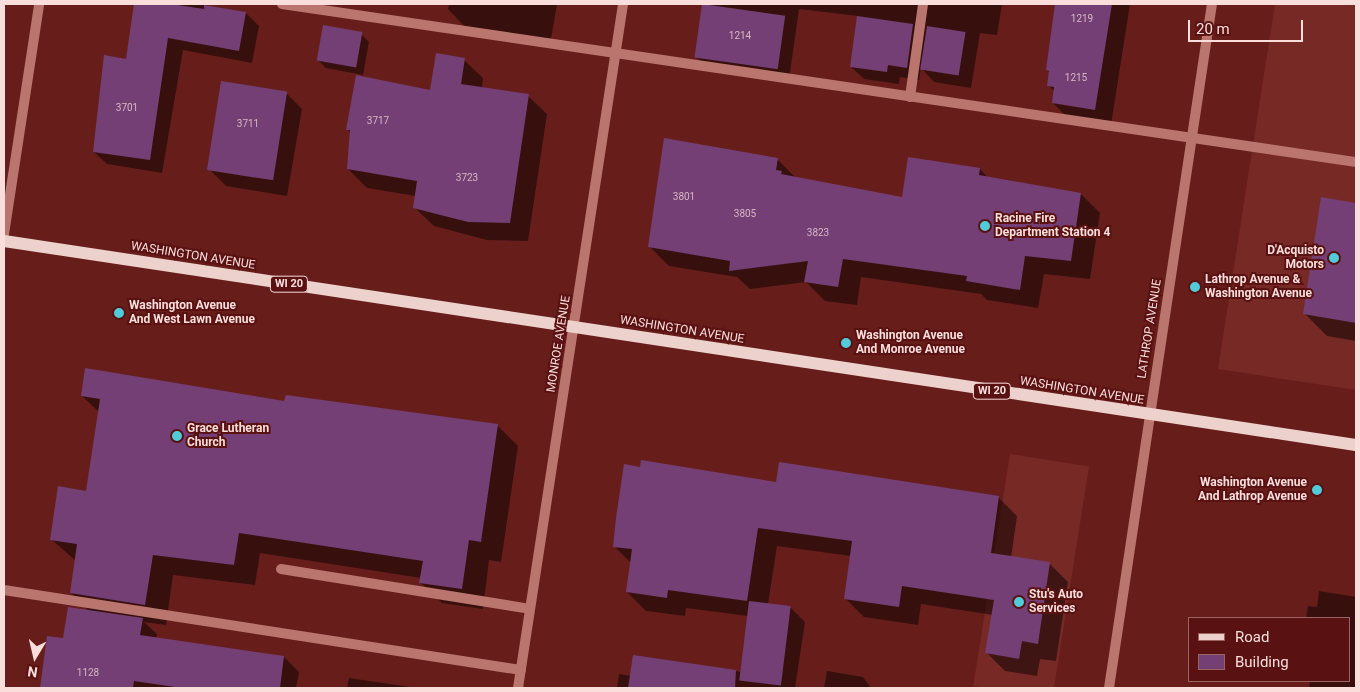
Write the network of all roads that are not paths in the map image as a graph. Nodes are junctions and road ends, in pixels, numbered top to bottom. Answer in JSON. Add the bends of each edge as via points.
{"nodes":[{"id":1,"x":39,"y":4,"type":"edge"},
{"id":2,"x":282,"y":4,"type":"edge"},
{"id":3,"x":623,"y":4,"type":"edge"},
{"id":4,"x":924,"y":4,"type":"edge"},
{"id":5,"x":1212,"y":4,"type":"edge"},
{"id":6,"x":342,"y":8,"type":"edge"},
{"id":7,"x":616,"y":53,"type":"junction"},
{"id":8,"x":910,"y":97,"type":"junction"},
{"id":9,"x":1192,"y":139,"type":"junction"},
{"id":10,"x":1356,"y":162,"type":"edge"},
{"id":11,"x":4,"y":234,"type":"edge"},
{"id":12,"x":4,"y":241,"type":"edge"},
{"id":13,"x":574,"y":328,"type":"junction"},
{"id":14,"x":1150,"y":415,"type":"junction"},
{"id":15,"x":1356,"y":445,"type":"edge"},
{"id":16,"x":281,"y":569,"type":"dead end"},
{"id":17,"x":4,"y":590,"type":"edge"},
{"id":18,"x":530,"y":609,"type":"junction"},
{"id":19,"x":521,"y":670,"type":"junction"},
{"id":20,"x":518,"y":688,"type":"edge"},
{"id":21,"x":1109,"y":688,"type":"edge"}],
"edges":[{"from":1,"to":11,"type":"street"},
{"from":2,"to":6,"type":"street"},
{"from":3,"to":7,"type":"street","name":"MONROE AVENUE"},
{"from":4,"to":8,"type":"street"},
{"from":5,"to":9,"type":"street","name":"LATHROP AVENUE"},
{"from":6,"to":7,"type":"street"},
{"from":7,"to":8,"type":"street"},
{"from":7,"to":13,"type":"street","name":"MONROE AVENUE"},
{"from":8,"to":9,"type":"street"},
{"from":9,"to":10,"type":"street"},
{"from":9,"to":14,"type":"street","name":"LATHROP AVENUE"},
{"from":12,"to":13,"type":"main road","name":"WASHINGTON AVENUE","number":"WI 20"},
{"from":13,"to":14,"type":"main road","name":"WASHINGTON AVENUE","number":"WI 20"},
{"from":13,"to":18,"type":"street","name":"MONROE AVENUE"},
{"from":14,"to":15,"type":"main road","name":"WASHINGTON AVENUE","number":"WI 20"},
{"from":14,"to":21,"type":"street","name":"LATHROP AVENUE"},
{"from":16,"to":18,"type":"street"},
{"from":17,"to":19,"type":"street"},
{"from":18,"to":19,"type":"street","name":"MONROE AVENUE"},
{"from":19,"to":20,"type":"street","name":"MONROE AVENUE"}]}
